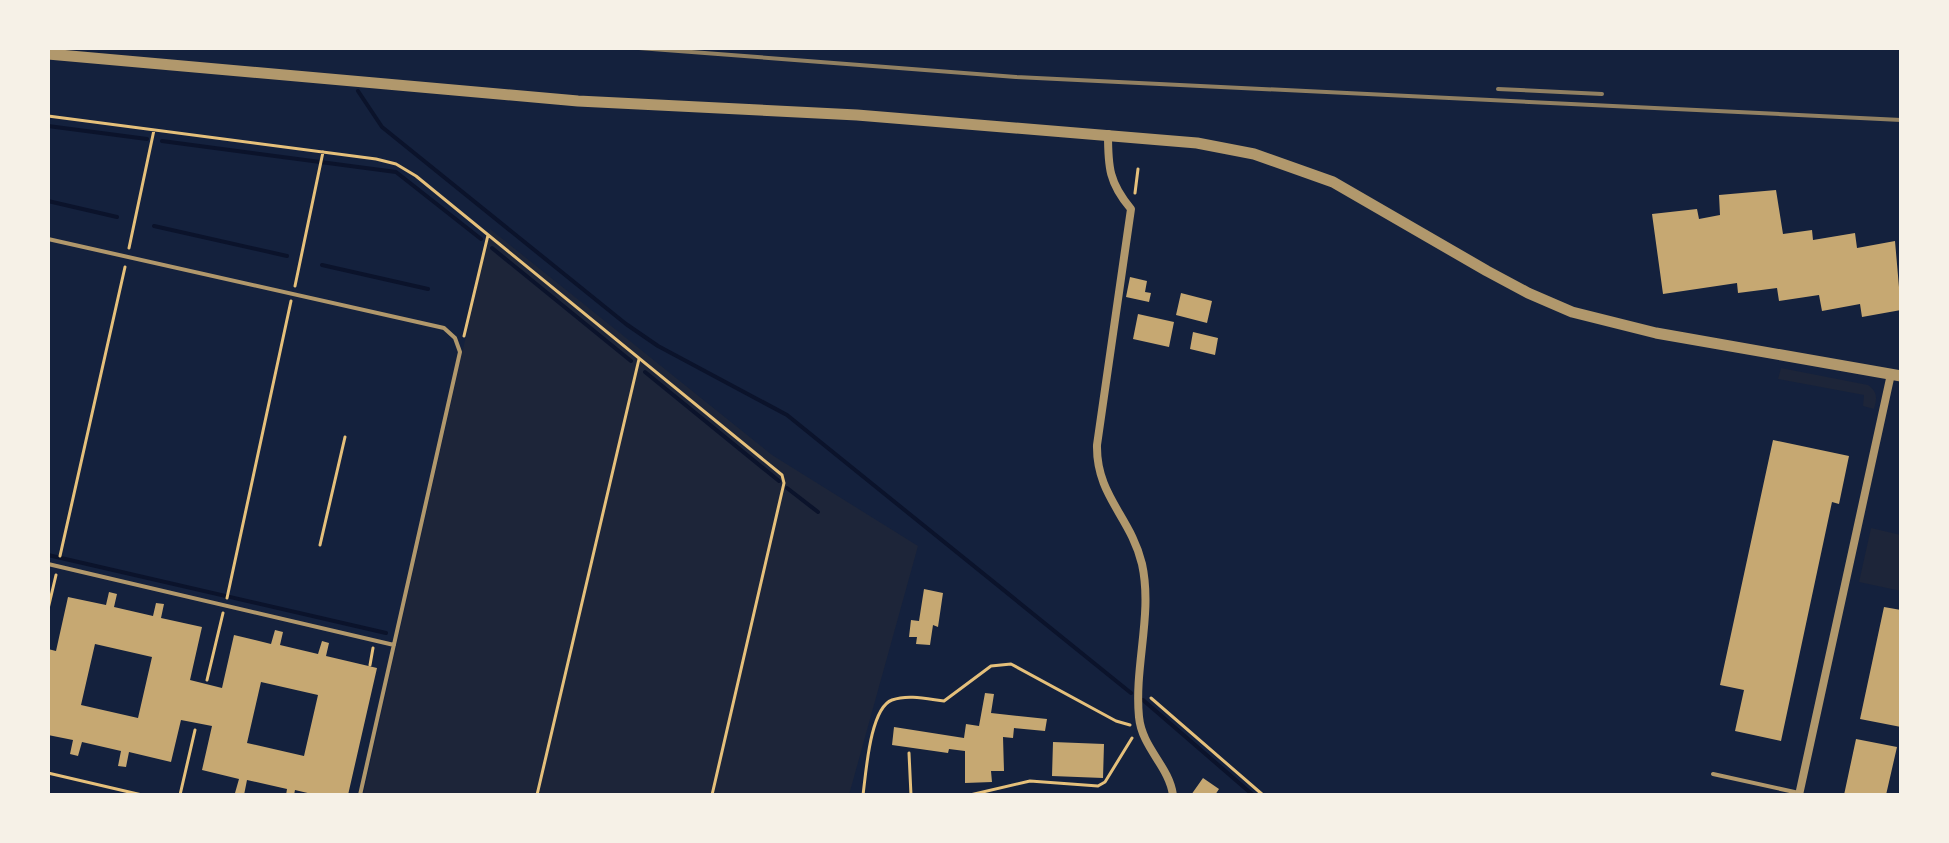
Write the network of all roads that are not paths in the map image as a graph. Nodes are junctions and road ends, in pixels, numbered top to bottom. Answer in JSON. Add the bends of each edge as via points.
{"nodes":[{"id":1,"x":48,"y":54,"type":"edge"},
{"id":2,"x":1108,"y":134,"type":"junction"},
{"id":3,"x":48,"y":239,"type":"edge"},
{"id":4,"x":1896,"y":375,"type":"edge"},
{"id":5,"x":48,"y":564,"type":"edge"},
{"id":6,"x":394,"y":645,"type":"junction"},
{"id":7,"x":1713,"y":774,"type":"dead end"},
{"id":8,"x":1799,"y":794,"type":"edge"},
{"id":9,"x":360,"y":795,"type":"edge"},
{"id":10,"x":1173,"y":795,"type":"edge"}],
"edges":[{"from":1,"to":2,"type":"street","via":[[578,101]]},
{"from":2,"to":4,"type":"street","via":[[1226,148],[1309,173],[1572,312],[1656,333]]},
{"from":2,"to":10,"type":"street","via":[[1111,177],[1131,209],[1097,463],[1107,493],[1132,532],[1143,567],[1140,724]]},
{"from":3,"to":6,"type":"lane","via":[[444,328],[455,338],[460,352]]},
{"from":4,"to":8,"type":"street"},
{"from":5,"to":6,"type":"lane"},
{"from":6,"to":9,"type":"lane"},
{"from":7,"to":8,"type":"lane"}]}
